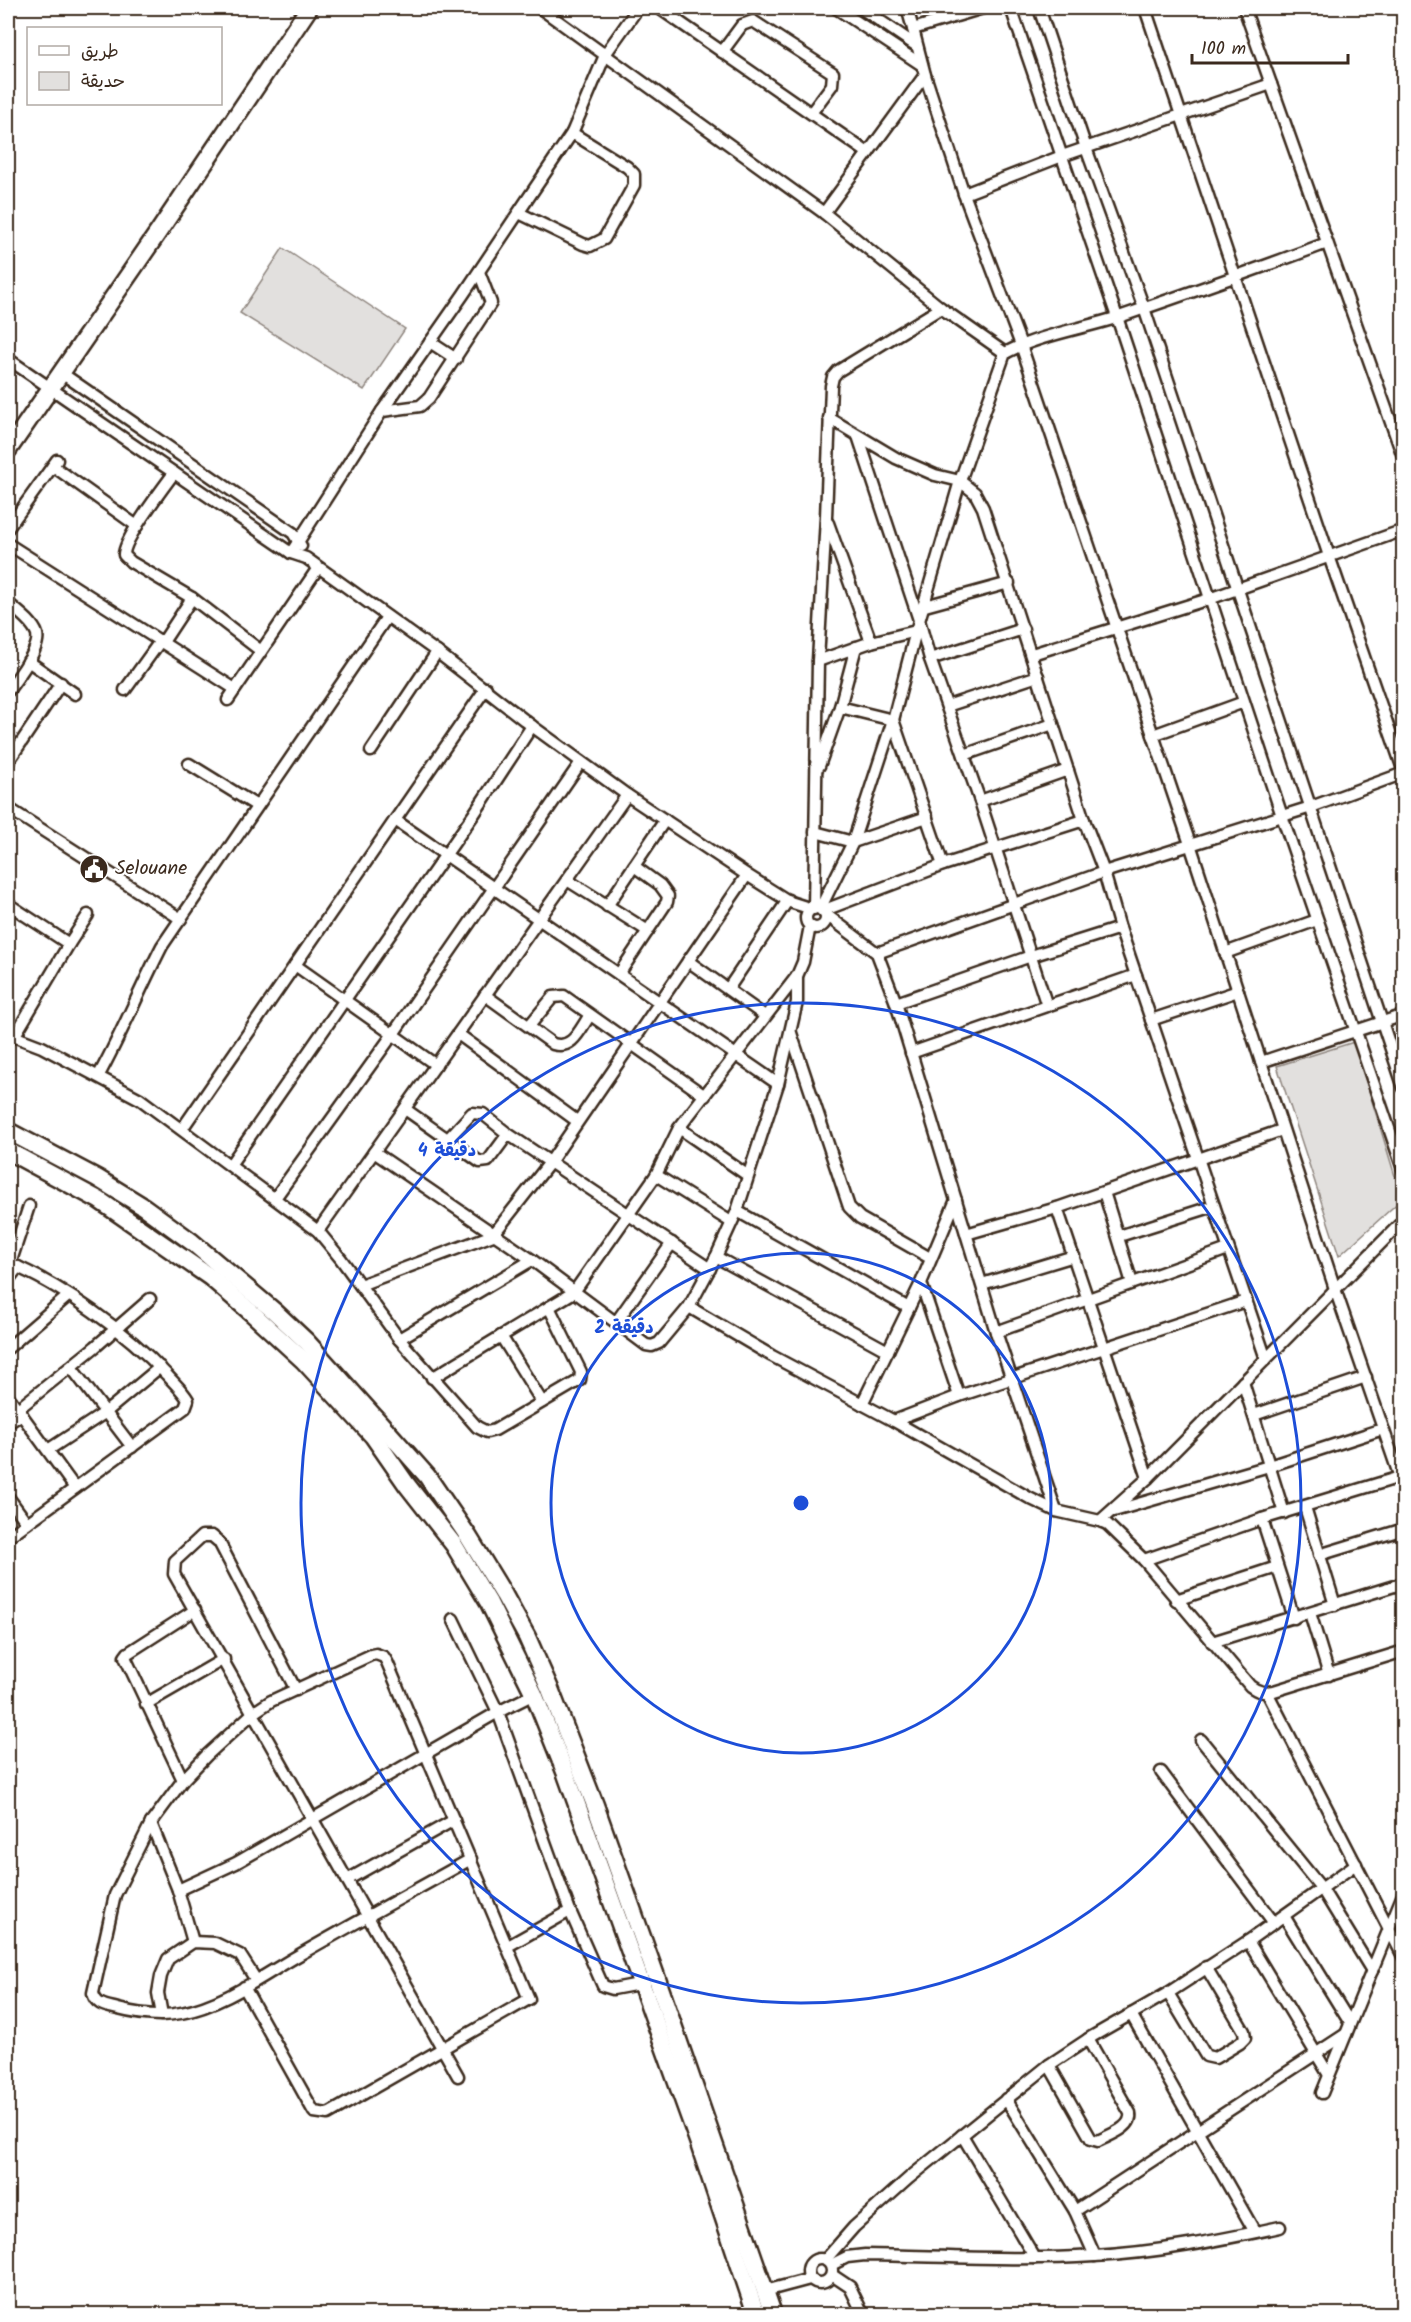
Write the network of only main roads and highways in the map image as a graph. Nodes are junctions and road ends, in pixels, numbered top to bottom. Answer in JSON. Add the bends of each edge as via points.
{"nodes":[{"id":1,"x":309,"y":8,"type":"edge"},
{"id":2,"x":8,"y":450,"type":"edge"},
{"id":3,"x":8,"y":1131,"type":"edge"},
{"id":4,"x":8,"y":1151,"type":"edge"},
{"id":5,"x":650,"y":1982,"type":"junction"},
{"id":6,"x":756,"y":2314,"type":"edge"},
{"id":7,"x":773,"y":2314,"type":"edge"}],
"edges":[{"from":1,"to":2,"type":"highway"},
{"from":3,"to":5,"type":"highway","via":[[97,1178],[192,1242],[307,1342],[427,1476],[504,1595],[550,1689],[595,1805]]},
{"from":4,"to":5,"type":"highway","via":[[99,1200],[210,1277],[303,1360],[373,1436],[454,1545],[489,1603],[534,1694]]},
{"from":5,"to":6,"type":"highway"},
{"from":5,"to":7,"type":"highway"}]}
